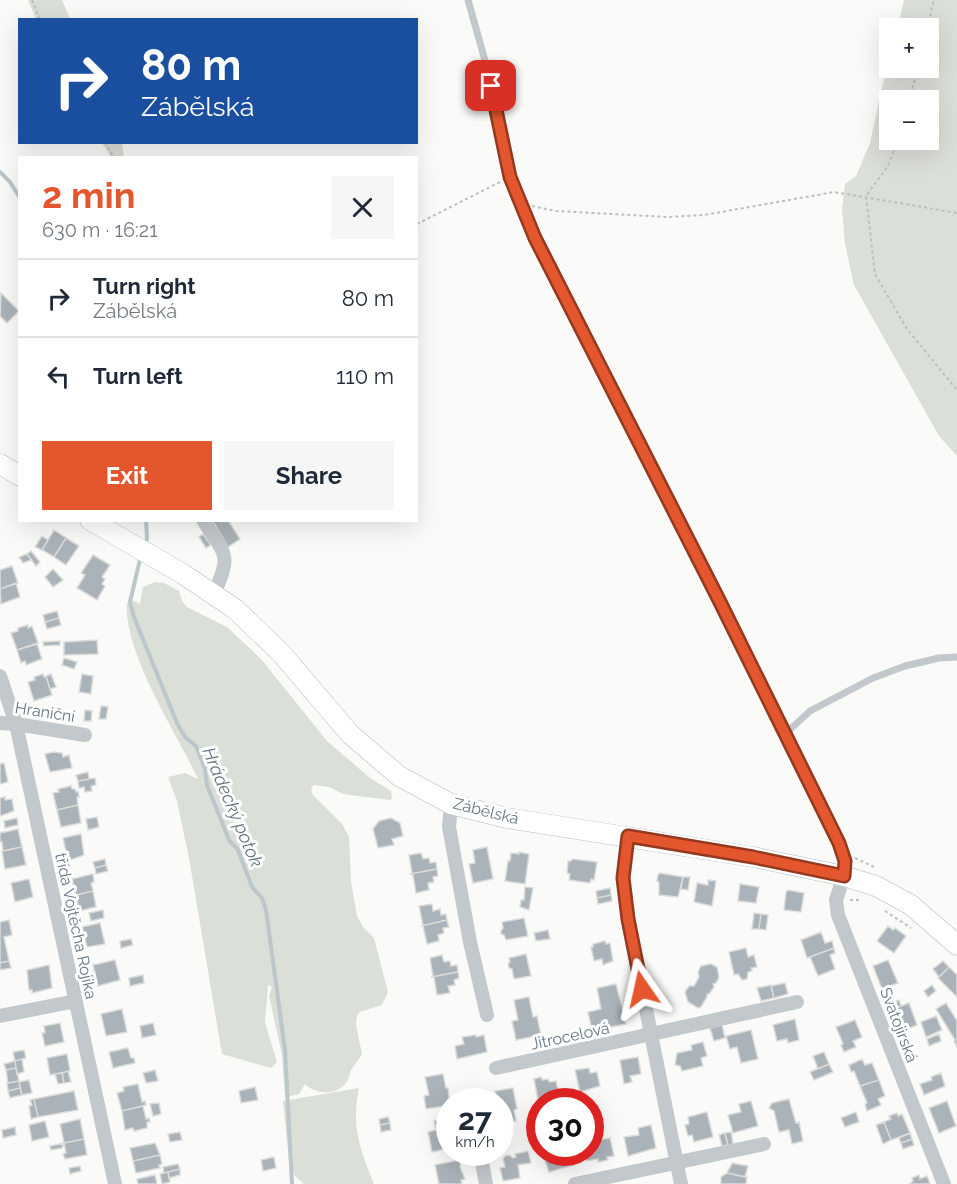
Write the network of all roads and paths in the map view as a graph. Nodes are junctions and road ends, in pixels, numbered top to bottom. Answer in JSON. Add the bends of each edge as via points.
{"nodes":[{"id":1,"x":32,"y":0,"type":"edge"},
{"id":2,"x":468,"y":0,"type":"edge"},
{"id":3,"x":934,"y":0,"type":"edge"},
{"id":4,"x":39,"y":18,"type":"edge"},
{"id":5,"x":930,"y":18,"type":"edge"},
{"id":6,"x":894,"y":150,"type":"edge"},
{"id":7,"x":510,"y":177,"type":"junction"},
{"id":8,"x":866,"y":196,"type":"junction"},
{"id":9,"x":520,"y":203,"type":"junction"},
{"id":10,"x":957,"y":213,"type":"edge"},
{"id":11,"x":418,"y":223,"type":"edge"},
{"id":12,"x":957,"y":390,"type":"edge"},
{"id":13,"x":0,"y":464,"type":"edge"},
{"id":14,"x":18,"y":475,"type":"edge"},
{"id":15,"x":93,"y":522,"type":"edge"},
{"id":16,"x":204,"y":522,"type":"edge"},
{"id":17,"x":214,"y":594,"type":"junction"},
{"id":18,"x":957,"y":657,"type":"edge"},
{"id":19,"x":0,"y":676,"type":"edge"},
{"id":20,"x":0,"y":723,"type":"edge"},
{"id":21,"x":16,"y":724,"type":"junction"},
{"id":22,"x":85,"y":735,"type":"dead end"},
{"id":23,"x":784,"y":735,"type":"junction"},
{"id":24,"x":451,"y":804,"type":"junction"},
{"id":25,"x":628,"y":836,"type":"junction"},
{"id":26,"x":844,"y":876,"type":"junction"},
{"id":27,"x":836,"y":900,"type":"junction"},
{"id":28,"x":868,"y":900,"type":"dead end"},
{"id":29,"x":878,"y":906,"type":"dead end"},
{"id":30,"x":917,"y":932,"type":"dead end"},
{"id":31,"x":957,"y":945,"type":"edge"},
{"id":32,"x":76,"y":1001,"type":"junction"},
{"id":33,"x":797,"y":1002,"type":"dead end"},
{"id":34,"x":488,"y":1015,"type":"dead end"},
{"id":35,"x":0,"y":1016,"type":"edge"},
{"id":36,"x":652,"y":1036,"type":"junction"},
{"id":37,"x":496,"y":1068,"type":"dead end"},
{"id":38,"x":764,"y":1144,"type":"dead end"},
{"id":39,"x":677,"y":1163,"type":"junction"},
{"id":40,"x":483,"y":1166,"type":"edge"},
{"id":41,"x":115,"y":1184,"type":"edge"},
{"id":42,"x":486,"y":1184,"type":"edge"},
{"id":43,"x":575,"y":1184,"type":"edge"},
{"id":44,"x":681,"y":1184,"type":"edge"},
{"id":45,"x":944,"y":1184,"type":"edge"}],
"edges":[{"from":1,"to":4,"type":"path"},
{"from":2,"to":7,"type":"lane"},
{"from":3,"to":5,"type":"path"},
{"from":6,"to":8,"type":"path","via":[[888,166]]},
{"from":7,"to":9,"type":"lane"},
{"from":7,"to":11,"type":"path"},
{"from":8,"to":9,"type":"path","via":[[834,192],[704,215],[668,217],[556,211]]},
{"from":8,"to":10,"type":"path"},
{"from":8,"to":12,"type":"path","via":[[875,274],[907,329]]},
{"from":9,"to":23,"type":"lane"},
{"from":13,"to":14,"type":"main road"},
{"from":15,"to":17,"type":"main road","name":"Zábělská"},
{"from":16,"to":17,"type":"street","via":[[226,563]]},
{"from":17,"to":24,"type":"main road","name":"Zábělská","via":[[246,618],[281,653],[370,752],[399,776]]},
{"from":18,"to":23,"type":"lane","via":[[905,666],[873,678],[810,711]]},
{"from":19,"to":21,"type":"street","name":"třída Vojtěcha Rojíka"},
{"from":20,"to":21,"type":"street","name":"Hraniční"},
{"from":21,"to":22,"type":"street","name":"Hraniční"},
{"from":21,"to":32,"type":"street","name":"třída Vojtěcha Rojíka"},
{"from":23,"to":26,"type":"lane","via":[[839,843],[845,861]]},
{"from":24,"to":25,"type":"main road","name":"Zábělská","via":[[507,818]]},
{"from":24,"to":34,"type":"street","via":[[449,828]]},
{"from":25,"to":26,"type":"main road","name":"Zábělská"},
{"from":25,"to":36,"type":"street","via":[[623,878]]},
{"from":26,"to":27,"type":"street"},
{"from":26,"to":31,"type":"main road","name":"Zábělská","via":[[876,886],[911,905]]},
{"from":27,"to":28,"type":"path"},
{"from":27,"to":45,"type":"street","name":"Svatojirská","via":[[838,915]]},
{"from":29,"to":30,"type":"path"},
{"from":32,"to":35,"type":"street"},
{"from":32,"to":41,"type":"street","name":"třída Vojtěcha Rojíka"},
{"from":33,"to":36,"type":"street","name":"Jitrocelová"},
{"from":36,"to":37,"type":"street","name":"Jitrocelová"},
{"from":36,"to":39,"type":"street"},
{"from":38,"to":39,"type":"street"},
{"from":39,"to":43,"type":"street"},
{"from":39,"to":44,"type":"street"},
{"from":40,"to":42,"type":"street"}]}
